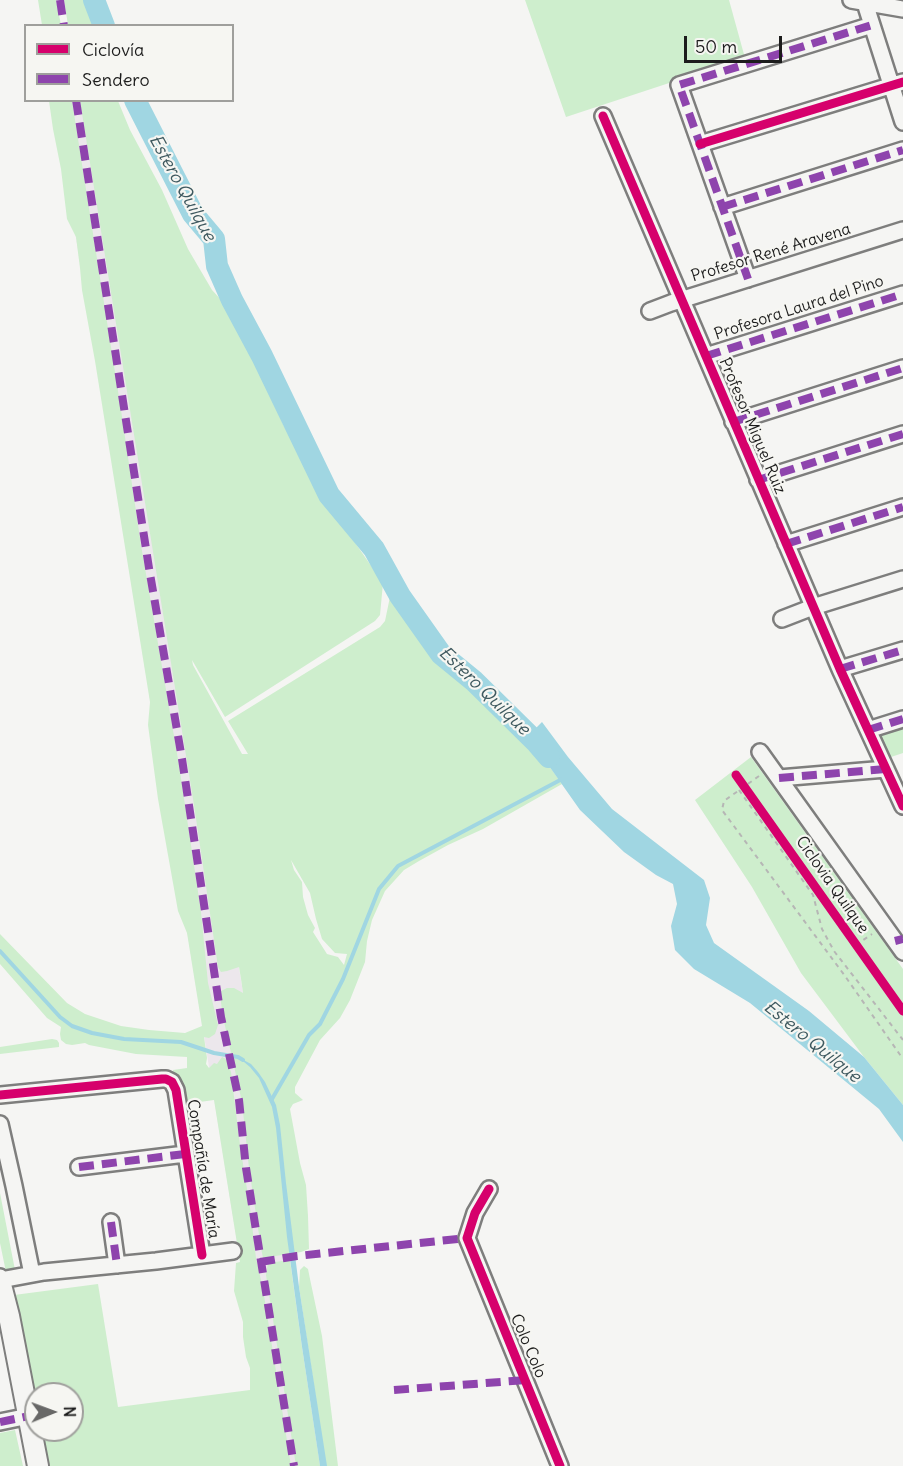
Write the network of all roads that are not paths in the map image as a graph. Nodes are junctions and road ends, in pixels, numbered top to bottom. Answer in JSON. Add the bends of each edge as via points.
{"nodes":[{"id":1,"x":860,"y":1,"type":"edge"},
{"id":2,"x":903,"y":9,"type":"edge"},
{"id":3,"x":872,"y":25,"type":"junction"},
{"id":4,"x":897,"y":83,"type":"edge"},
{"id":5,"x":603,"y":116,"type":"dead end"},
{"id":6,"x":903,"y":122,"type":"edge"},
{"id":7,"x":700,"y":144,"type":"junction"},
{"id":8,"x":903,"y":150,"type":"edge"},
{"id":9,"x":722,"y":207,"type":"junction"},
{"id":10,"x":903,"y":230,"type":"edge"},
{"id":11,"x":748,"y":279,"type":"junction"},
{"id":12,"x":903,"y":294,"type":"edge"},
{"id":13,"x":681,"y":299,"type":"junction"},
{"id":14,"x":650,"y":311,"type":"dead end"},
{"id":15,"x":706,"y":356,"type":"junction"},
{"id":16,"x":903,"y":368,"type":"edge"},
{"id":17,"x":733,"y":422,"type":"junction"},
{"id":18,"x":903,"y":434,"type":"edge"},
{"id":19,"x":758,"y":480,"type":"junction"},
{"id":20,"x":903,"y":507,"type":"edge"},
{"id":21,"x":786,"y":544,"type":"junction"},
{"id":22,"x":903,"y":579,"type":"edge"},
{"id":23,"x":813,"y":607,"type":"junction"},
{"id":24,"x":782,"y":619,"type":"dead end"},
{"id":25,"x":903,"y":650,"type":"edge"},
{"id":26,"x":840,"y":669,"type":"junction"},
{"id":27,"x":903,"y":719,"type":"edge"},
{"id":28,"x":868,"y":730,"type":"junction"},
{"id":29,"x":760,"y":752,"type":"dead end"},
{"id":30,"x":886,"y":769,"type":"junction"},
{"id":31,"x":775,"y":773,"type":"junction"},
{"id":32,"x":903,"y":806,"type":"edge"},
{"id":33,"x":900,"y":944,"type":"edge"},
{"id":34,"x":0,"y":1095,"type":"edge"},
{"id":35,"x":0,"y":1124,"type":"edge"},
{"id":36,"x":185,"y":1154,"type":"junction"},
{"id":37,"x":79,"y":1167,"type":"dead end"},
{"id":38,"x":489,"y":1189,"type":"dead end"},
{"id":39,"x":111,"y":1222,"type":"dead end"},
{"id":40,"x":233,"y":1251,"type":"dead end"},
{"id":41,"x":202,"y":1255,"type":"junction"},
{"id":42,"x":117,"y":1265,"type":"junction"},
{"id":43,"x":32,"y":1274,"type":"junction"},
{"id":44,"x":0,"y":1279,"type":"edge"},
{"id":45,"x":3,"y":1308,"type":"edge"},
{"id":46,"x":24,"y":1395,"type":"edge"},
{"id":47,"x":24,"y":1417,"type":"edge"},
{"id":48,"x":0,"y":1422,"type":"edge"},
{"id":49,"x":34,"y":1442,"type":"edge"},
{"id":50,"x":38,"y":1466,"type":"edge"},
{"id":51,"x":560,"y":1466,"type":"edge"}],
"edges":[{"from":1,"to":2,"type":"street"},
{"from":1,"to":3,"type":"street"},
{"from":3,"to":4,"type":"street"},
{"from":3,"to":7,"type":"street","via":[[679,85]]},
{"from":4,"to":6,"type":"street"},
{"from":4,"to":7,"type":"street"},
{"from":5,"to":13,"type":"street","name":"Profesor Miguel Ruiz"},
{"from":7,"to":9,"type":"street"},
{"from":8,"to":9,"type":"street"},
{"from":9,"to":11,"type":"street"},
{"from":10,"to":11,"type":"street","name":"Profesor René Aravena"},
{"from":11,"to":13,"type":"street","name":"Profesor René Aravena"},
{"from":12,"to":15,"type":"street","name":"Profesora Laura del Pino"},
{"from":13,"to":14,"type":"street","name":"Profesor René Aravena"},
{"from":13,"to":15,"type":"street","name":"Profesor Miguel Ruiz"},
{"from":15,"to":17,"type":"street","name":"Profesor Miguel Ruiz"},
{"from":16,"to":17,"type":"street"},
{"from":17,"to":19,"type":"street","name":"Profesor Miguel Ruiz"},
{"from":18,"to":19,"type":"street"},
{"from":19,"to":21,"type":"street","name":"Profesor Miguel Ruiz"},
{"from":20,"to":21,"type":"street"},
{"from":21,"to":23,"type":"street","name":"Profesor Miguel Ruiz"},
{"from":22,"to":23,"type":"street"},
{"from":23,"to":24,"type":"street"},
{"from":23,"to":26,"type":"street","name":"Profesor Miguel Ruiz"},
{"from":25,"to":26,"type":"street"},
{"from":26,"to":28,"type":"street","name":"Profesor Miguel Ruiz"},
{"from":27,"to":28,"type":"street"},
{"from":28,"to":30,"type":"street","name":"Profesor Miguel Ruiz"},
{"from":29,"to":31,"type":"street"},
{"from":30,"to":31,"type":"street"},
{"from":30,"to":32,"type":"street","name":"Profesor Miguel Ruiz"},
{"from":31,"to":33,"type":"street"},
{"from":34,"to":36,"type":"street","name":"Compañía de María","via":[[169,1080],[176,1090]]},
{"from":35,"to":43,"type":"street"},
{"from":36,"to":37,"type":"street"},
{"from":36,"to":41,"type":"street","name":"Compañía de María"},
{"from":38,"to":51,"type":"street","name":"Colo Colo","via":[[467,1238]]},
{"from":39,"to":42,"type":"street"},
{"from":40,"to":41,"type":"street"},
{"from":41,"to":42,"type":"street"},
{"from":42,"to":43,"type":"street"},
{"from":43,"to":44,"type":"street"},
{"from":44,"to":45,"type":"street"},
{"from":45,"to":46,"type":"street"},
{"from":47,"to":48,"type":"street"},
{"from":49,"to":50,"type":"street"}]}
